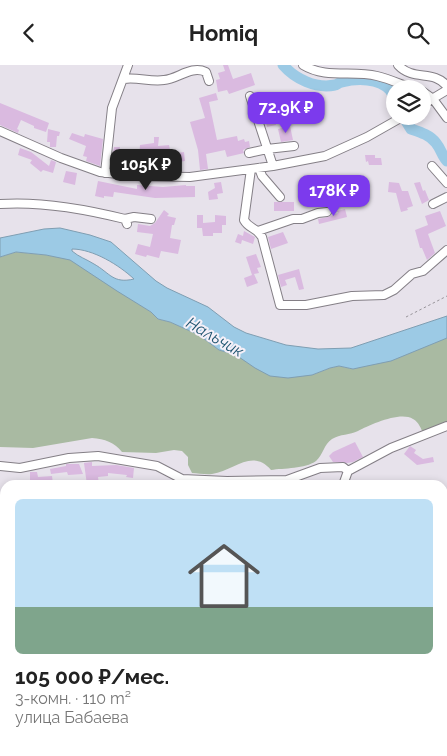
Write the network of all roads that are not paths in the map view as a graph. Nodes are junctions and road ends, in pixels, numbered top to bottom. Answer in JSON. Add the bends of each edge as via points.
{"nodes":[{"id":1,"x":128,"y":65,"type":"edge"},
{"id":2,"x":303,"y":65,"type":"edge"},
{"id":3,"x":398,"y":65,"type":"edge"},
{"id":4,"x":124,"y":79,"type":"junction"},
{"id":5,"x":388,"y":80,"type":"edge"},
{"id":6,"x":209,"y":81,"type":"dead end"},
{"id":7,"x":447,"y":86,"type":"edge"},
{"id":8,"x":447,"y":91,"type":"edge"},
{"id":9,"x":250,"y":96,"type":"dead end"},
{"id":10,"x":433,"y":99,"type":"joint"},
{"id":11,"x":447,"y":118,"type":"edge"},
{"id":12,"x":389,"y":125,"type":"edge"},
{"id":13,"x":0,"y":131,"type":"edge"},
{"id":14,"x":294,"y":146,"type":"dead end"},
{"id":15,"x":267,"y":149,"type":"junction"},
{"id":16,"x":249,"y":153,"type":"dead end"},
{"id":17,"x":273,"y":166,"type":"junction"},
{"id":18,"x":432,"y":167,"type":"dead end"},
{"id":19,"x":255,"y":168,"type":"junction"},
{"id":20,"x":105,"y":173,"type":"junction"},
{"id":21,"x":447,"y":183,"type":"edge"},
{"id":22,"x":280,"y":197,"type":"dead end"},
{"id":23,"x":447,"y":197,"type":"edge"},
{"id":24,"x":0,"y":204,"type":"edge"},
{"id":25,"x":433,"y":204,"type":"dead end"},
{"id":26,"x":327,"y":212,"type":"dead end"},
{"id":27,"x":151,"y":219,"type":"dead end"},
{"id":28,"x":258,"y":231,"type":"junction"},
{"id":29,"x":447,"y":250,"type":"edge"},
{"id":30,"x":447,"y":426,"type":"edge"},
{"id":31,"x":0,"y":466,"type":"edge"},
{"id":32,"x":348,"y":471,"type":"junction"},
{"id":33,"x":204,"y":480,"type":"edge"},
{"id":34,"x":260,"y":480,"type":"edge"},
{"id":35,"x":345,"y":480,"type":"edge"}],
"edges":[{"from":1,"to":4,"type":"street"},
{"from":2,"to":5,"type":"street","via":[[326,73],[377,76]]},
{"from":3,"to":7,"type":"street","via":[[410,74],[440,79]]},
{"from":4,"to":6,"type":"street","via":[[163,81],[201,69]]},
{"from":4,"to":20,"type":"street","via":[[111,111]]},
{"from":8,"to":10,"type":"street"},
{"from":9,"to":15,"type":"street"},
{"from":10,"to":11,"type":"street"},
{"from":12,"to":17,"type":"street","via":[[325,155]]},
{"from":13,"to":20,"type":"street"},
{"from":14,"to":15,"type":"street"},
{"from":15,"to":16,"type":"street"},
{"from":15,"to":17,"type":"street"},
{"from":17,"to":19,"type":"street"},
{"from":18,"to":21,"type":"street"},
{"from":19,"to":20,"type":"street","via":[[190,177]]},
{"from":19,"to":22,"type":"street"},
{"from":19,"to":28,"type":"street","via":[[244,220]]},
{"from":23,"to":25,"type":"street"},
{"from":24,"to":27,"type":"street","via":[[50,205],[100,212],[126,222],[134,217]]},
{"from":26,"to":28,"type":"street"},
{"from":28,"to":29,"type":"street","via":[[280,305],[384,295],[412,274],[423,271]]},
{"from":30,"to":32,"type":"street","via":[[391,448]]},
{"from":31,"to":33,"type":"street","via":[[20,468],[98,456],[158,466],[182,479]]},
{"from":32,"to":34,"type":"street","via":[[343,467],[327,466],[293,479]]},
{"from":32,"to":35,"type":"street"}]}
